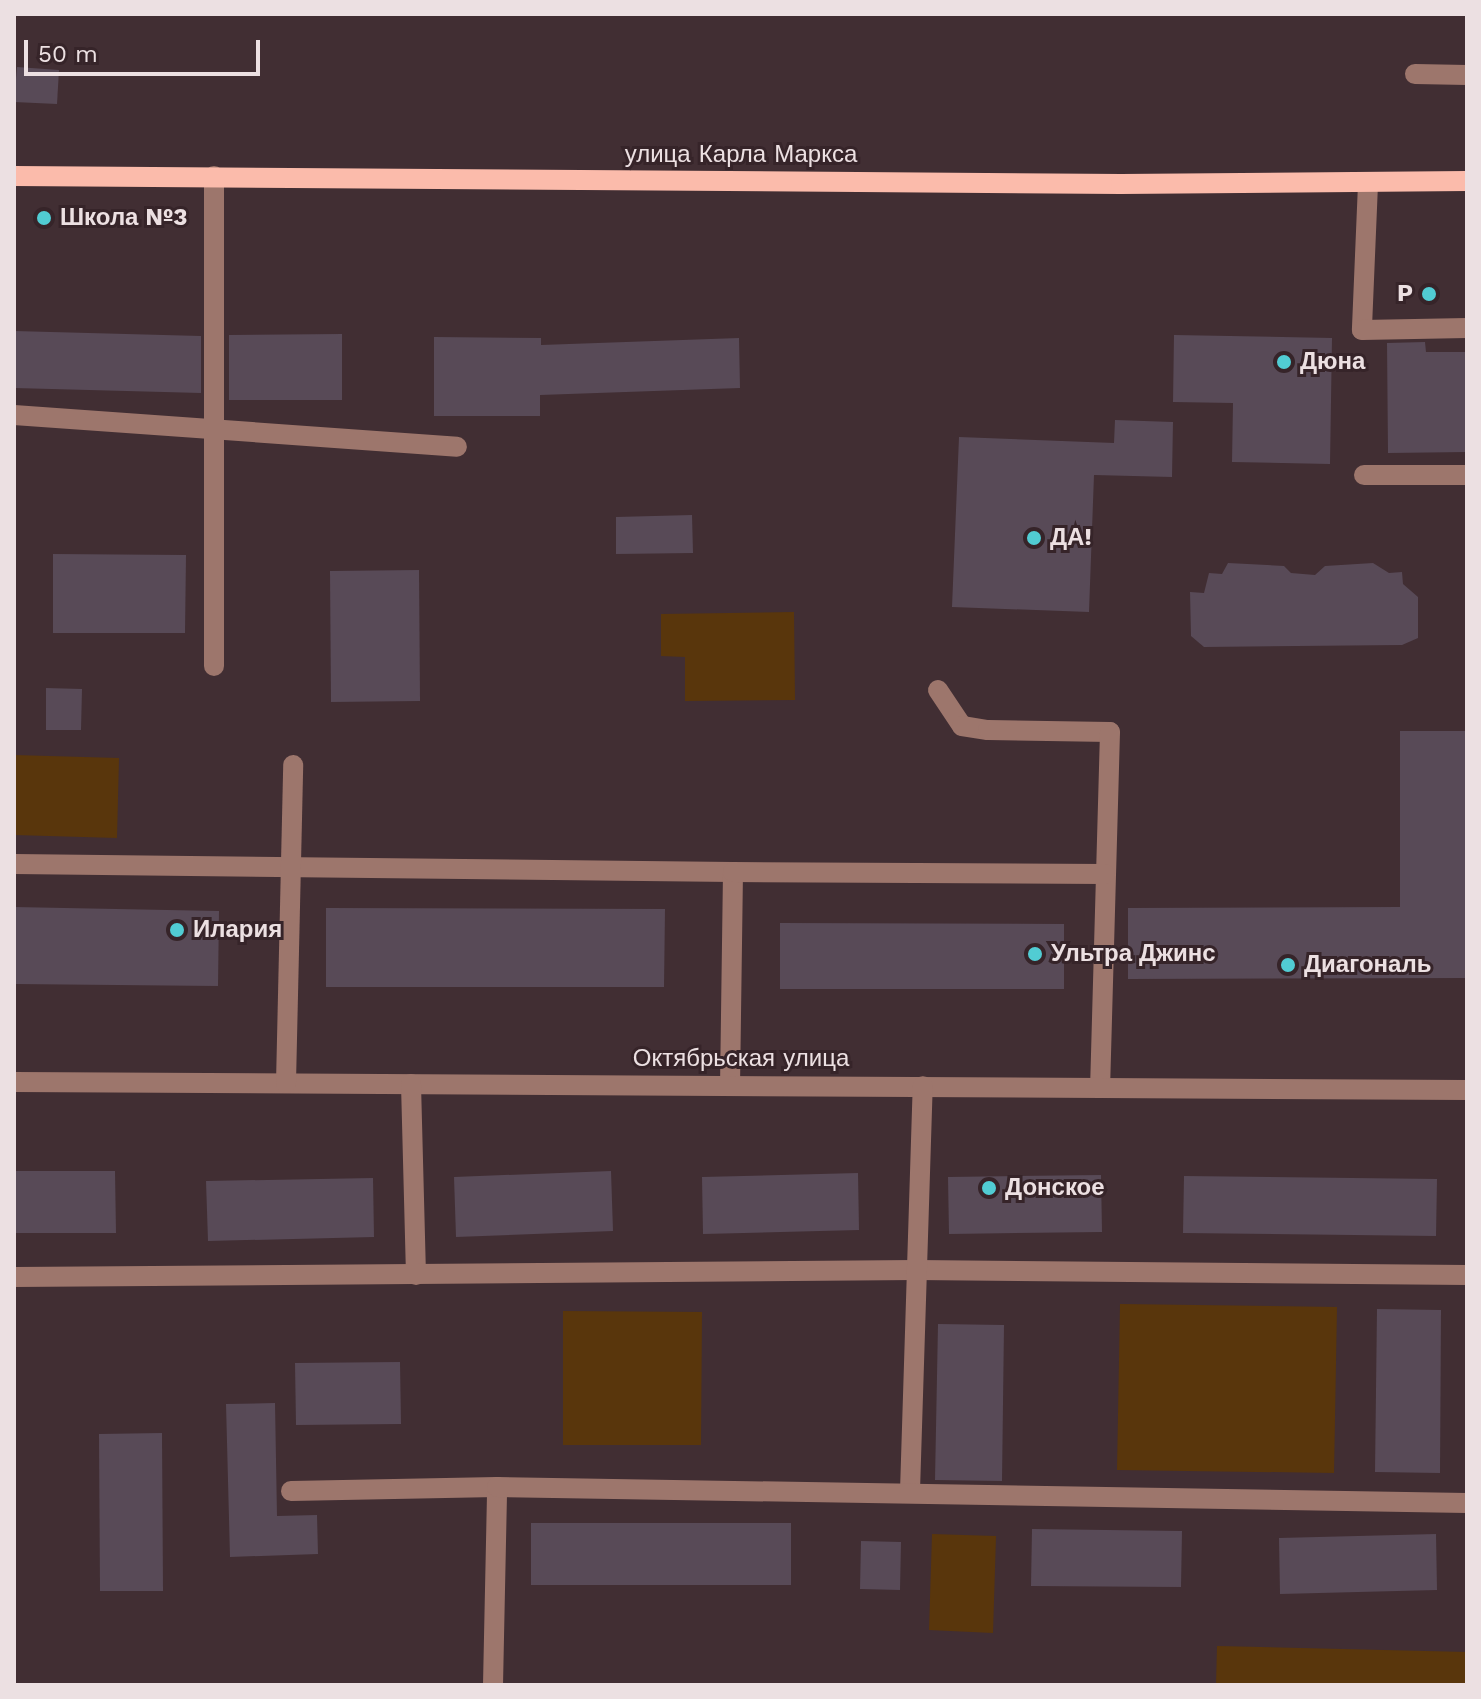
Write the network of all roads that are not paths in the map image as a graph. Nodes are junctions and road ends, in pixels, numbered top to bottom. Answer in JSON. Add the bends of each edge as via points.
{"nodes":[{"id":1,"x":1415,"y":74,"type":"dead end"},
{"id":2,"x":1467,"y":75,"type":"edge"},
{"id":3,"x":14,"y":176,"type":"edge"},
{"id":4,"x":214,"y":176,"type":"junction"},
{"id":5,"x":1467,"y":181,"type":"edge"},
{"id":6,"x":1368,"y":184,"type":"junction"},
{"id":7,"x":1467,"y":328,"type":"edge"},
{"id":8,"x":14,"y":415,"type":"edge"},
{"id":9,"x":216,"y":429,"type":"junction"},
{"id":10,"x":457,"y":447,"type":"dead end"},
{"id":11,"x":1364,"y":475,"type":"dead end"},
{"id":12,"x":1467,"y":475,"type":"edge"},
{"id":13,"x":214,"y":666,"type":"dead end"},
{"id":14,"x":938,"y":690,"type":"dead end"},
{"id":15,"x":293,"y":765,"type":"dead end"},
{"id":16,"x":14,"y":864,"type":"edge"},
{"id":17,"x":289,"y":868,"type":"junction"},
{"id":18,"x":733,"y":872,"type":"junction"},
{"id":19,"x":1105,"y":874,"type":"junction"},
{"id":20,"x":14,"y":1082,"type":"edge"},
{"id":21,"x":286,"y":1083,"type":"junction"},
{"id":22,"x":411,"y":1084,"type":"junction"},
{"id":23,"x":730,"y":1085,"type":"junction"},
{"id":24,"x":923,"y":1086,"type":"junction"},
{"id":25,"x":1100,"y":1088,"type":"junction"},
{"id":26,"x":1467,"y":1090,"type":"edge"},
{"id":27,"x":916,"y":1270,"type":"junction"},
{"id":28,"x":416,"y":1275,"type":"junction"},
{"id":29,"x":1467,"y":1275,"type":"edge"},
{"id":30,"x":14,"y":1277,"type":"edge"},
{"id":31,"x":497,"y":1487,"type":"junction"},
{"id":32,"x":291,"y":1491,"type":"dead end"},
{"id":33,"x":910,"y":1491,"type":"junction"},
{"id":34,"x":1467,"y":1503,"type":"edge"},
{"id":35,"x":493,"y":1685,"type":"edge"}],
"edges":[{"from":1,"to":2,"type":"street"},
{"from":3,"to":4,"type":"main road","name":"улица Карла Маркса"},
{"from":4,"to":6,"type":"main road","name":"улица Карла Маркса"},
{"from":4,"to":9,"type":"street"},
{"from":5,"to":6,"type":"main road","name":"улица Карла Маркса"},
{"from":6,"to":7,"type":"street","via":[[1362,330]]},
{"from":8,"to":9,"type":"street"},
{"from":9,"to":10,"type":"street"},
{"from":9,"to":13,"type":"street"},
{"from":11,"to":12,"type":"street"},
{"from":14,"to":19,"type":"street","via":[[962,726],[1110,732]]},
{"from":15,"to":17,"type":"street"},
{"from":16,"to":17,"type":"street"},
{"from":17,"to":18,"type":"street"},
{"from":17,"to":21,"type":"street"},
{"from":18,"to":19,"type":"street"},
{"from":18,"to":23,"type":"street"},
{"from":19,"to":25,"type":"street"},
{"from":20,"to":21,"type":"street","name":"Октябрьская улица"},
{"from":21,"to":22,"type":"street","name":"Октябрьская улица"},
{"from":22,"to":23,"type":"street","name":"Октябрьская улица"},
{"from":22,"to":28,"type":"street"},
{"from":23,"to":24,"type":"street","name":"Октябрьская улица"},
{"from":24,"to":25,"type":"street","name":"Октябрьская улица"},
{"from":24,"to":27,"type":"street"},
{"from":25,"to":26,"type":"street","name":"Октябрьская улица"},
{"from":27,"to":28,"type":"street"},
{"from":27,"to":29,"type":"street"},
{"from":27,"to":33,"type":"street"},
{"from":28,"to":30,"type":"street"},
{"from":31,"to":32,"type":"street"},
{"from":31,"to":33,"type":"street"},
{"from":31,"to":35,"type":"street"},
{"from":33,"to":34,"type":"street"}]}
